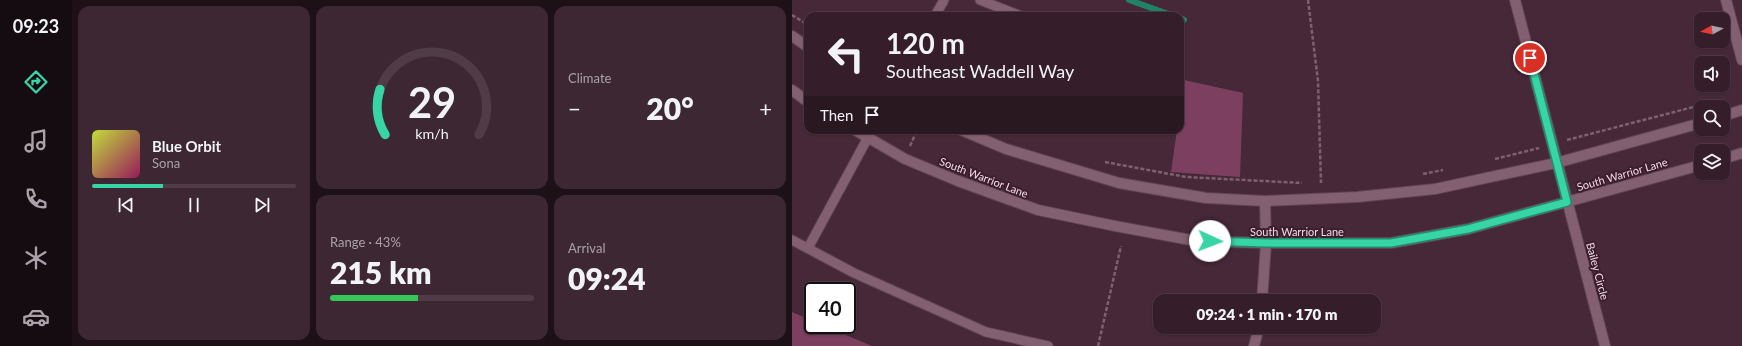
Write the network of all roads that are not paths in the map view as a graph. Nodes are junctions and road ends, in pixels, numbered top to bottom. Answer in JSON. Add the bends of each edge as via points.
{"nodes":[{"id":1,"x":944,"y":0,"type":"edge"},
{"id":2,"x":980,"y":0,"type":"edge"},
{"id":3,"x":1515,"y":0,"type":"edge"},
{"id":4,"x":1726,"y":0,"type":"edge"},
{"id":5,"x":937,"y":12,"type":"edge"},
{"id":6,"x":1011,"y":12,"type":"edge"},
{"id":7,"x":792,"y":36,"type":"edge"},
{"id":8,"x":804,"y":45,"type":"edge"},
{"id":9,"x":1742,"y":60,"type":"edge"},
{"id":10,"x":792,"y":90,"type":"edge"},
{"id":11,"x":804,"y":99,"type":"edge"},
{"id":12,"x":1742,"y":110,"type":"edge"},
{"id":13,"x":1730,"y":114,"type":"edge"},
{"id":14,"x":1694,"y":125,"type":"edge"},
{"id":15,"x":870,"y":134,"type":"edge"},
{"id":16,"x":970,"y":134,"type":"edge"},
{"id":17,"x":1742,"y":153,"type":"edge"},
{"id":18,"x":1730,"y":157,"type":"edge"},
{"id":19,"x":1556,"y":163,"type":"junction"},
{"id":20,"x":1694,"y":167,"type":"edge"},
{"id":21,"x":1265,"y":201,"type":"junction"},
{"id":22,"x":1567,"y":202,"type":"junction"},
{"id":23,"x":792,"y":240,"type":"edge"},
{"id":24,"x":1266,"y":243,"type":"junction"},
{"id":25,"x":808,"y":248,"type":"junction"},
{"id":26,"x":1262,"y":294,"type":"edge"},
{"id":27,"x":1257,"y":334,"type":"edge"},
{"id":28,"x":1048,"y":346,"type":"edge"},
{"id":29,"x":1254,"y":346,"type":"edge"},
{"id":30,"x":1605,"y":346,"type":"edge"}],
"edges":[{"from":1,"to":5,"type":"lane"},
{"from":2,"to":6,"type":"lane"},
{"from":3,"to":19,"type":"street","name":"Bailey Circle"},
{"from":4,"to":9,"type":"street"},
{"from":7,"to":8,"type":"street"},
{"from":10,"to":11,"type":"street"},
{"from":12,"to":13,"type":"street"},
{"from":14,"to":19,"type":"street"},
{"from":15,"to":24,"type":"street","name":"South Warrior Lane","via":[[905,159],[1038,210],[1196,241]]},
{"from":15,"to":25,"type":"lane"},
{"from":16,"to":21,"type":"street","via":[[1006,149],[1119,182],[1206,198]]},
{"from":17,"to":18,"type":"street"},
{"from":19,"to":21,"type":"street","via":[[1435,189],[1357,197]]},
{"from":19,"to":22,"type":"street","name":"Bailey Circle"},
{"from":20,"to":22,"type":"street","name":"South Warrior Lane"},
{"from":21,"to":24,"type":"street"},
{"from":22,"to":24,"type":"street","name":"South Warrior Lane","via":[[1468,229],[1391,243]]},
{"from":22,"to":30,"type":"street","name":"Bailey Circle"},
{"from":23,"to":25,"type":"lane"},
{"from":24,"to":26,"type":"street"},
{"from":25,"to":28,"type":"lane","via":[[854,273],[986,332]]},
{"from":27,"to":29,"type":"street"}]}
